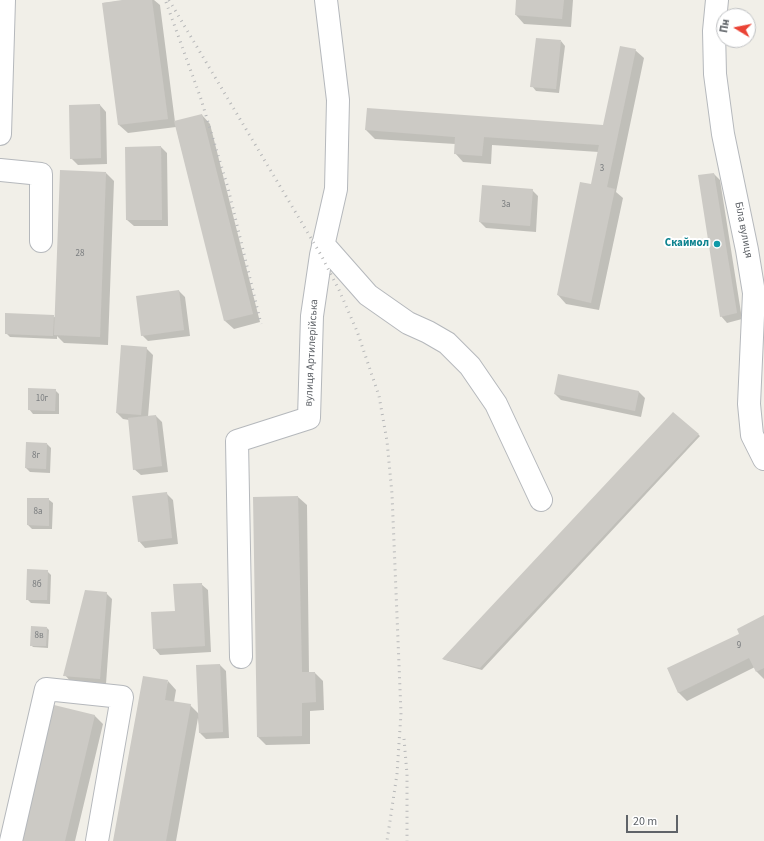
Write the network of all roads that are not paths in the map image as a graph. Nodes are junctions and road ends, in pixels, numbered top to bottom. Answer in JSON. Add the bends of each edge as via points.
{"nodes":[{"id":1,"x":4,"y":0,"type":"edge"},
{"id":2,"x":326,"y":0,"type":"edge"},
{"id":3,"x":718,"y":0,"type":"edge"},
{"id":4,"x":0,"y":134,"type":"edge"},
{"id":5,"x":0,"y":170,"type":"edge"},
{"id":6,"x":41,"y":241,"type":"dead end"},
{"id":7,"x":323,"y":244,"type":"junction"},
{"id":8,"x":764,"y":459,"type":"edge"},
{"id":9,"x":541,"y":500,"type":"dead end"},
{"id":10,"x":241,"y":657,"type":"dead end"},
{"id":11,"x":11,"y":841,"type":"edge"},
{"id":12,"x":97,"y":841,"type":"edge"}],
"edges":[{"from":1,"to":4,"type":"street"},
{"from":2,"to":7,"type":"street","name":"вулиця Артилерійська","via":[[338,100],[336,189]]},
{"from":3,"to":8,"type":"street","name":"Біла вулиця","via":[[714,31],[715,74],[754,293],[749,404],[752,435]]},
{"from":5,"to":6,"type":"street","via":[[41,174]]},
{"from":7,"to":9,"type":"street","via":[[368,295],[408,323],[447,343],[470,366],[496,404]]},
{"from":7,"to":10,"type":"street","name":"вулиця Артилерійська","via":[[312,316],[309,418],[237,441]]},
{"from":11,"to":12,"type":"street","via":[[46,689],[122,697]]}]}
